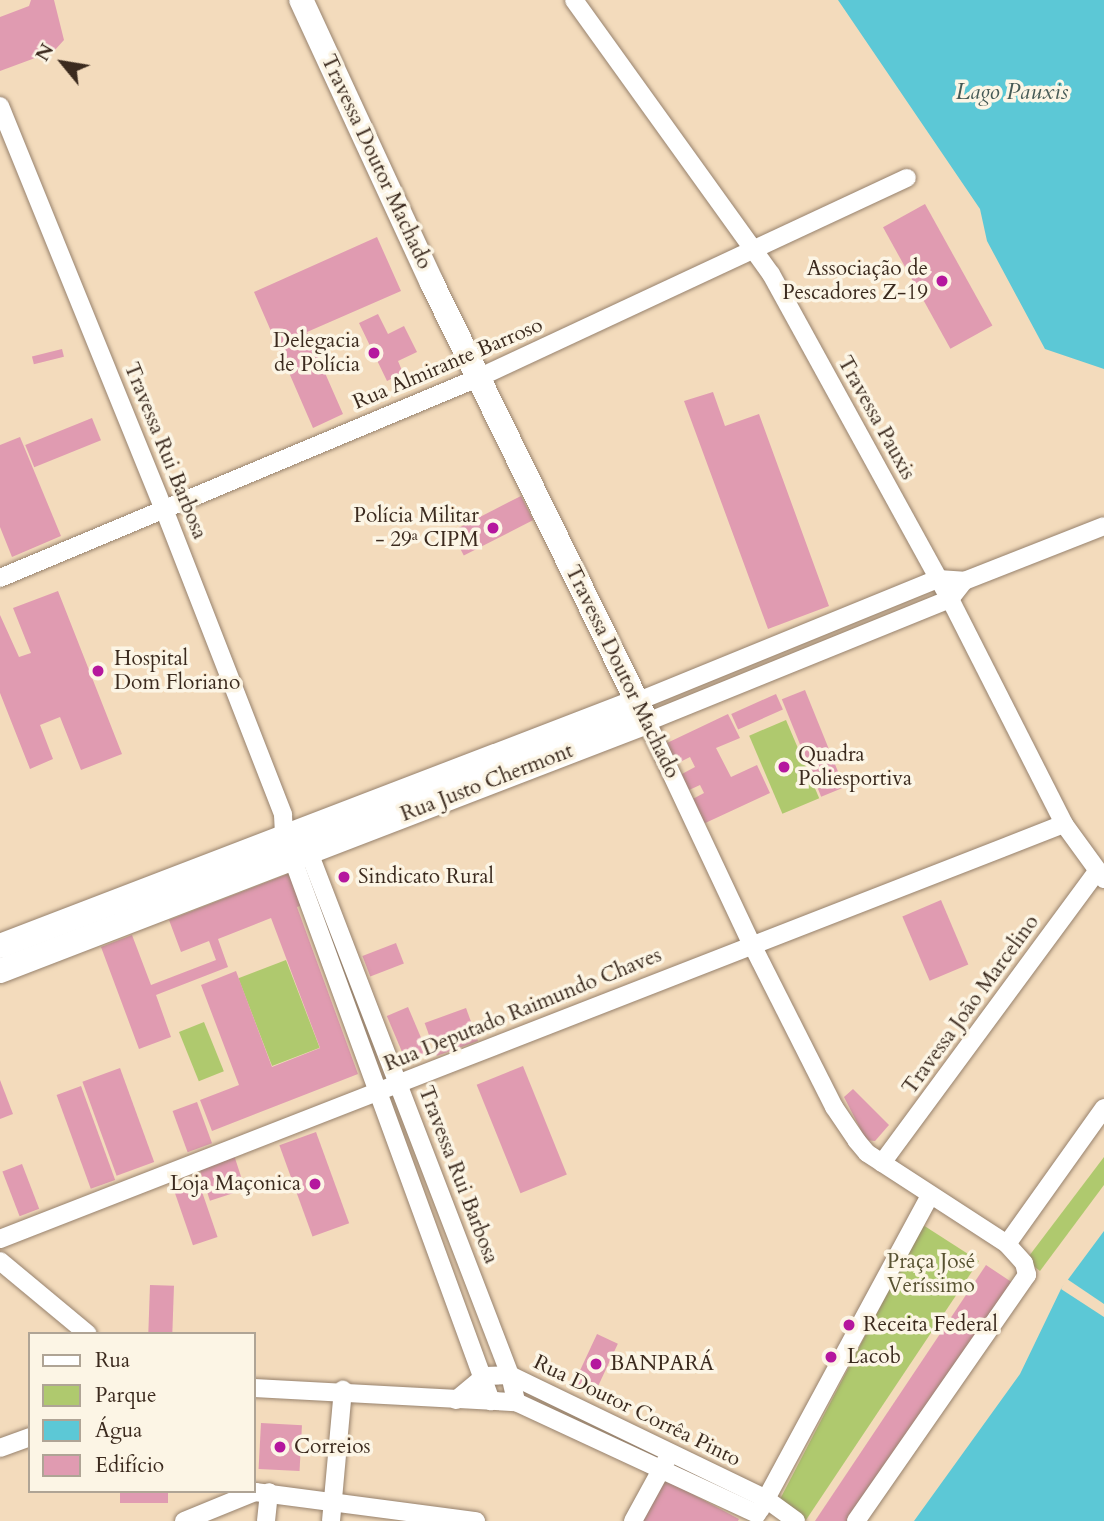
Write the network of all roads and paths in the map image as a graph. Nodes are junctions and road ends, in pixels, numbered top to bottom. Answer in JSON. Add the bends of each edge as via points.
{"nodes":[{"id":1,"x":301,"y":0,"type":"edge"},
{"id":2,"x":574,"y":0,"type":"edge"},
{"id":3,"x":0,"y":106,"type":"edge"},
{"id":4,"x":907,"y":178,"type":"dead end"},
{"id":5,"x":757,"y":252,"type":"junction"},
{"id":6,"x":480,"y":377,"type":"junction"},
{"id":7,"x":164,"y":509,"type":"junction"},
{"id":8,"x":1104,"y":526,"type":"edge"},
{"id":9,"x":0,"y":578,"type":"edge"},
{"id":10,"x":938,"y":579,"type":"junction"},
{"id":11,"x":964,"y":581,"type":"junction"},
{"id":12,"x":950,"y":600,"type":"junction"},
{"id":13,"x":642,"y":712,"type":"junction"},
{"id":14,"x":1064,"y":824,"type":"junction"},
{"id":15,"x":289,"y":826,"type":"junction"},
{"id":16,"x":301,"y":856,"type":"junction"},
{"id":17,"x":1100,"y":876,"type":"edge"},
{"id":18,"x":751,"y":943,"type":"junction"},
{"id":19,"x":0,"y":946,"type":"edge"},
{"id":20,"x":0,"y":971,"type":"edge"},
{"id":21,"x":399,"y":1086,"type":"junction"},
{"id":22,"x":377,"y":1093,"type":"junction"},
{"id":23,"x":1104,"y":1108,"type":"edge"},
{"id":24,"x":882,"y":1163,"type":"junction"},
{"id":25,"x":930,"y":1195,"type":"junction"},
{"id":26,"x":0,"y":1240,"type":"edge"},
{"id":27,"x":1007,"y":1244,"type":"junction"},
{"id":28,"x":0,"y":1261,"type":"edge"},
{"id":29,"x":86,"y":1332,"type":"edge"},
{"id":30,"x":510,"y":1374,"type":"junction"},
{"id":31,"x":485,"y":1376,"type":"junction"},
{"id":32,"x":256,"y":1388,"type":"edge"},
{"id":33,"x":343,"y":1390,"type":"junction"},
{"id":34,"x":456,"y":1400,"type":"junction"},
{"id":35,"x":491,"y":1401,"type":"junction"},
{"id":36,"x":516,"y":1402,"type":"junction"},
{"id":37,"x":28,"y":1438,"type":"edge"},
{"id":38,"x":0,"y":1448,"type":"edge"},
{"id":39,"x":667,"y":1459,"type":"junction"},
{"id":40,"x":269,"y":1492,"type":"junction"},
{"id":41,"x":247,"y":1493,"type":"edge"},
{"id":42,"x":256,"y":1493,"type":"edge"},
{"id":43,"x":332,"y":1501,"type":"junction"},
{"id":44,"x":759,"y":1512,"type":"edge"},
{"id":45,"x":184,"y":1521,"type":"edge"},
{"id":46,"x":265,"y":1521,"type":"edge"},
{"id":47,"x":331,"y":1521,"type":"edge"},
{"id":48,"x":476,"y":1521,"type":"edge"},
{"id":49,"x":633,"y":1521,"type":"edge"},
{"id":50,"x":796,"y":1521,"type":"edge"},
{"id":51,"x":856,"y":1521,"type":"edge"}],
"edges":[{"from":1,"to":6,"type":"street","name":"Travessa Doutor Machado"},
{"from":2,"to":5,"type":"street","name":"Travessa Pauxis"},
{"from":3,"to":7,"type":"street","name":"Travessa Rui Barbosa"},
{"from":4,"to":5,"type":"street","name":"Rua Almirante Barroso"},
{"from":5,"to":6,"type":"street","name":"Rua Almirante Barroso"},
{"from":5,"to":10,"type":"street","name":"Travessa Pauxis"},
{"from":6,"to":7,"type":"street","name":"Rua Almirante Barroso"},
{"from":6,"to":13,"type":"street","name":"Travessa Doutor Machado"},
{"from":7,"to":9,"type":"street","name":"Rua Almirante Barroso"},
{"from":7,"to":15,"type":"street","name":"Travessa Rui Barbosa"},
{"from":8,"to":11,"type":"street","name":"Rua Justo Chermont"},
{"from":10,"to":11,"type":"street","name":"Rua Justo Chermont"},
{"from":10,"to":12,"type":"street","name":"Travessa Pauxis"},
{"from":10,"to":13,"type":"street","name":"Rua Justo Chermont"},
{"from":11,"to":12,"type":"street"},
{"from":12,"to":13,"type":"street","name":"Rua Justo Chermont"},
{"from":12,"to":14,"type":"street","name":"Travessa Pauxis"},
{"from":13,"to":15,"type":"street","name":"Rua Justo Chermont"},
{"from":13,"to":16,"type":"street","name":"Rua Justo Chermont"},
{"from":13,"to":18,"type":"street","name":"Travessa Doutor Machado"},
{"from":14,"to":17,"type":"street","name":"Travessa Pauxis"},
{"from":14,"to":18,"type":"street","name":"Rua Deputado Raimundo Chaves"},
{"from":15,"to":16,"type":"street","name":"Travessa Rui Barbosa"},
{"from":15,"to":19,"type":"street","name":"Rua Justo Chermont"},
{"from":16,"to":20,"type":"street","name":"Rua Justo Chermont"},
{"from":16,"to":21,"type":"street","name":"Travessa Rui Barbosa"},
{"from":16,"to":22,"type":"street","name":"Travessa Rui Barbosa"},
{"from":17,"to":24,"type":"street","name":"Travessa João Marcelino"},
{"from":18,"to":21,"type":"street","name":"Rua Deputado Raimundo Chaves"},
{"from":18,"to":24,"type":"street","name":"Travessa Doutor Machado","via":[[834,1107],[862,1148]]},
{"from":21,"to":22,"type":"street","name":"Rua Deputado Raimundo Chaves"},
{"from":21,"to":30,"type":"street","name":"Travessa Rui Barbosa"},
{"from":22,"to":26,"type":"street","name":"Rua Deputado Raimundo Chaves"},
{"from":22,"to":31,"type":"street","name":"Travessa Rui Barbosa"},
{"from":23,"to":27,"type":"street"},
{"from":24,"to":25,"type":"street","name":"Travessa Doutor Machado"},
{"from":25,"to":27,"type":"street","name":"Travessa Doutor Machado"},
{"from":25,"to":44,"type":"street"},
{"from":27,"to":51,"type":"street","name":"Travessa Doutor Machado","via":[[1024,1263],[1027,1275]]},
{"from":28,"to":29,"type":"street"},
{"from":30,"to":31,"type":"street","name":"Rua Doutor Corrêa Pinto"},
{"from":30,"to":36,"type":"street","name":"Travessa Rui Barbosa"},
{"from":30,"to":39,"type":"street","name":"Rua Doutor Corrêa Pinto"},
{"from":31,"to":34,"type":"street"},
{"from":31,"to":35,"type":"street","name":"Travessa Rui Barbosa"},
{"from":32,"to":33,"type":"street"},
{"from":33,"to":34,"type":"street"},
{"from":33,"to":43,"type":"street"},
{"from":34,"to":35,"type":"street"},
{"from":35,"to":36,"type":"street"},
{"from":36,"to":39,"type":"street","name":"Rua Doutor Corrêa Pinto"},
{"from":37,"to":38,"type":"street"},
{"from":39,"to":44,"type":"street","name":"Rua Doutor Corrêa Pinto"},
{"from":39,"to":49,"type":"street"},
{"from":40,"to":42,"type":"street"},
{"from":40,"to":43,"type":"street"},
{"from":40,"to":46,"type":"street"},
{"from":41,"to":45,"type":"street"},
{"from":43,"to":47,"type":"street"},
{"from":43,"to":48,"type":"street"},
{"from":44,"to":50,"type":"street","name":"Rua Doutor Corrêa Pinto"}]}
